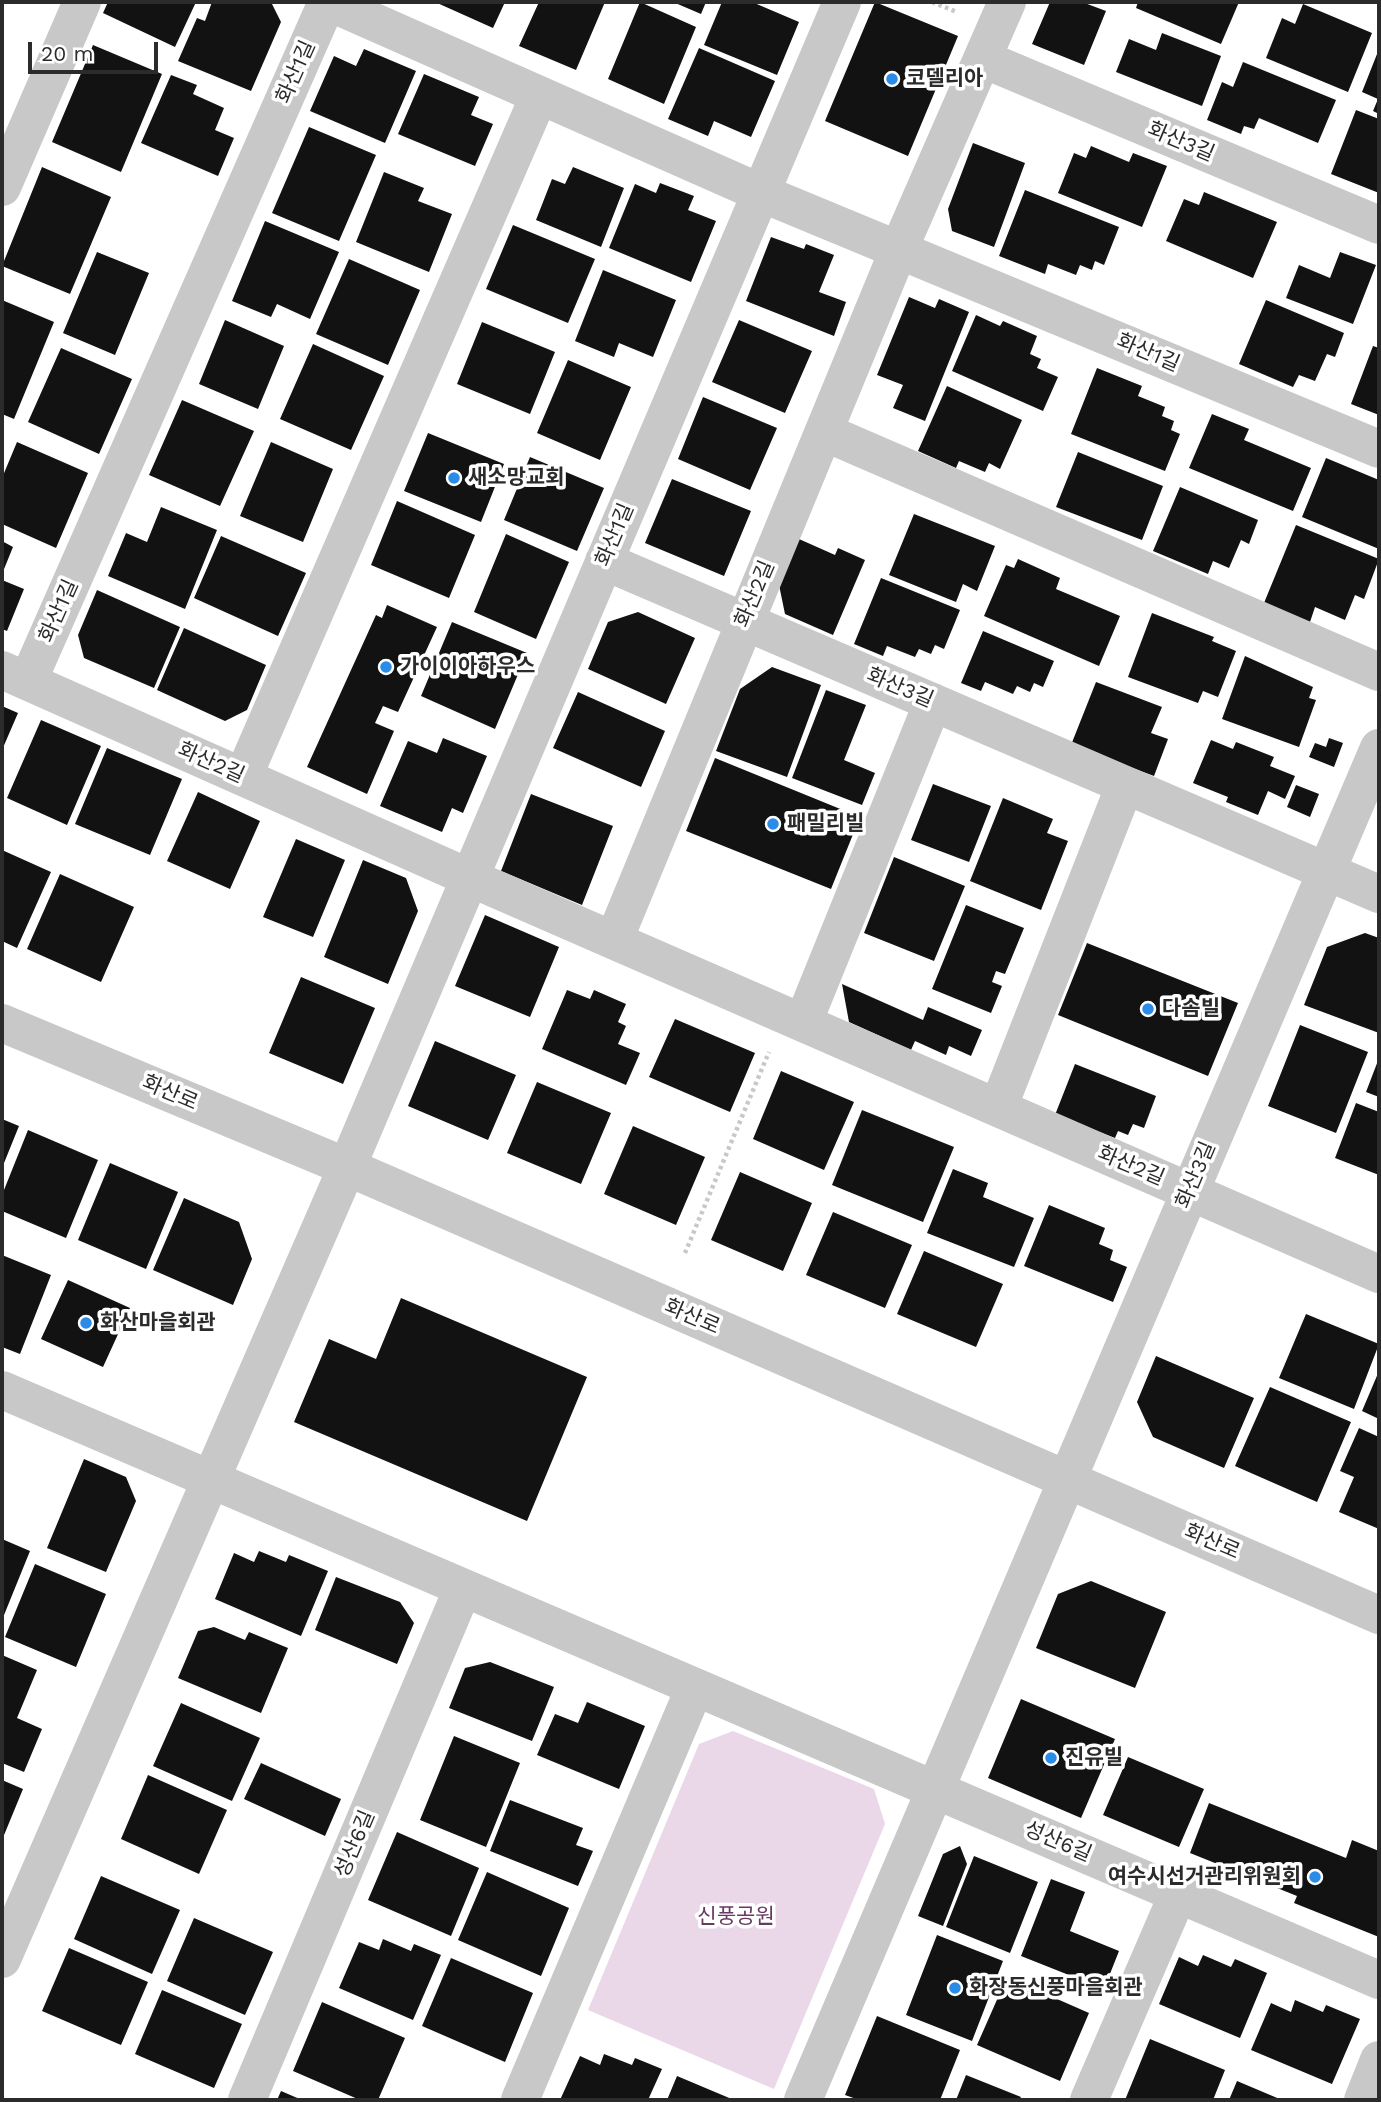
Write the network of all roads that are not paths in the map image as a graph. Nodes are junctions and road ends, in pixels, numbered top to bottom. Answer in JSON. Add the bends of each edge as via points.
{"nodes":[{"id":1,"x":82,"y":2,"type":"edge"},
{"id":2,"x":328,"y":2,"type":"edge"},
{"id":3,"x":842,"y":2,"type":"edge"},
{"id":4,"x":1007,"y":2,"type":"edge"},
{"id":5,"x":982,"y":59,"type":"junction"},
{"id":6,"x":539,"y":96,"type":"junction"},
{"id":7,"x":2,"y":187,"type":"edge"},
{"id":8,"x":761,"y":193,"type":"junction"},
{"id":9,"x":1379,"y":225,"type":"edge"},
{"id":10,"x":899,"y":249,"type":"junction"},
{"id":11,"x":824,"y":432,"type":"junction"},
{"id":12,"x":1379,"y":449,"type":"edge"},
{"id":13,"x":604,"y":561,"type":"junction"},
{"id":14,"x":744,"y":621,"type":"junction"},
{"id":15,"x":1379,"y":672,"type":"edge"},
{"id":16,"x":15,"y":676,"type":"edge"},
{"id":17,"x":933,"y":702,"type":"junction"},
{"id":18,"x":1379,"y":748,"type":"edge"},
{"id":19,"x":243,"y":777,"type":"junction"},
{"id":20,"x":1125,"y":785,"type":"junction"},
{"id":21,"x":1326,"y":871,"type":"junction"},
{"id":22,"x":468,"y":877,"type":"junction"},
{"id":23,"x":1379,"y":894,"type":"edge"},
{"id":24,"x":614,"y":940,"type":"junction"},
{"id":25,"x":794,"y":1019,"type":"junction"},
{"id":26,"x":2,"y":1023,"type":"edge"},
{"id":27,"x":998,"y":1108,"type":"junction"},
{"id":28,"x":346,"y":1167,"type":"junction"},
{"id":29,"x":1189,"y":1191,"type":"junction"},
{"id":30,"x":1379,"y":1274,"type":"edge"},
{"id":31,"x":2,"y":1390,"type":"edge"},
{"id":32,"x":212,"y":1480,"type":"junction"},
{"id":33,"x":1069,"y":1480,"type":"junction"},
{"id":34,"x":463,"y":1588,"type":"junction"},
{"id":35,"x":1379,"y":1615,"type":"edge"},
{"id":36,"x":695,"y":1687,"type":"junction"},
{"id":37,"x":938,"y":1791,"type":"junction"},
{"id":38,"x":1178,"y":1894,"type":"junction"},
{"id":39,"x":2,"y":1959,"type":"edge"},
{"id":40,"x":1379,"y":1980,"type":"edge"},
{"id":41,"x":1379,"y":2060,"type":"edge"},
{"id":42,"x":247,"y":2100,"type":"edge"},
{"id":43,"x":520,"y":2100,"type":"edge"},
{"id":44,"x":803,"y":2100,"type":"edge"},
{"id":45,"x":1088,"y":2100,"type":"edge"},
{"id":46,"x":1363,"y":2100,"type":"edge"}],
"edges":[{"from":1,"to":7,"type":"street"},
{"from":2,"to":6,"type":"street","name":"화산1길"},
{"from":2,"to":16,"type":"street","name":"화산1길"},
{"from":3,"to":8,"type":"street"},
{"from":4,"to":5,"type":"street"},
{"from":5,"to":9,"type":"street","name":"화산3길"},
{"from":5,"to":10,"type":"street"},
{"from":6,"to":8,"type":"street","name":"화산1길"},
{"from":6,"to":19,"type":"street"},
{"from":8,"to":10,"type":"street","name":"화산1길"},
{"from":8,"to":13,"type":"street","name":"화산1길"},
{"from":10,"to":11,"type":"street","name":"화산2길"},
{"from":10,"to":12,"type":"street","name":"화산1길"},
{"from":11,"to":14,"type":"street","name":"화산2길"},
{"from":11,"to":15,"type":"street"},
{"from":13,"to":14,"type":"street","name":"화산3길"},
{"from":13,"to":22,"type":"street","name":"화산1길"},
{"from":14,"to":17,"type":"street","name":"화산3길"},
{"from":14,"to":24,"type":"street","name":"화산2길"},
{"from":16,"to":19,"type":"street","name":"화산2길"},
{"from":17,"to":20,"type":"street","name":"화산3길"},
{"from":17,"to":25,"type":"street"},
{"from":18,"to":21,"type":"street","name":"화산3길"},
{"from":19,"to":22,"type":"street","name":"화산2길"},
{"from":20,"to":21,"type":"street","name":"화산3길"},
{"from":20,"to":27,"type":"street"},
{"from":21,"to":23,"type":"street"},
{"from":21,"to":29,"type":"street","name":"화산3길"},
{"from":22,"to":24,"type":"street","name":"화산2길"},
{"from":22,"to":28,"type":"street","name":"화산1길"},
{"from":24,"to":25,"type":"street","name":"화산2길"},
{"from":25,"to":27,"type":"street","name":"화산2길"},
{"from":26,"to":28,"type":"street","name":"화산로"},
{"from":27,"to":29,"type":"street","name":"화산2길"},
{"from":28,"to":32,"type":"street","name":"화산1길"},
{"from":28,"to":33,"type":"street","name":"화산로"},
{"from":29,"to":30,"type":"street","name":"화산2길"},
{"from":29,"to":33,"type":"street","name":"화산3길"},
{"from":31,"to":32,"type":"street","name":"성산6길"},
{"from":32,"to":34,"type":"street","name":"성산6길"},
{"from":32,"to":39,"type":"street"},
{"from":33,"to":35,"type":"street","name":"화산로"},
{"from":33,"to":37,"type":"street","name":"화산3길"},
{"from":34,"to":36,"type":"street","name":"성산6길"},
{"from":34,"to":42,"type":"street","name":"성산6길"},
{"from":36,"to":37,"type":"street","name":"성산6길"},
{"from":36,"to":43,"type":"street"},
{"from":37,"to":38,"type":"street","name":"성산6길"},
{"from":37,"to":44,"type":"street"},
{"from":38,"to":40,"type":"street","name":"성산6길"},
{"from":38,"to":45,"type":"street"},
{"from":41,"to":46,"type":"street"}]}
